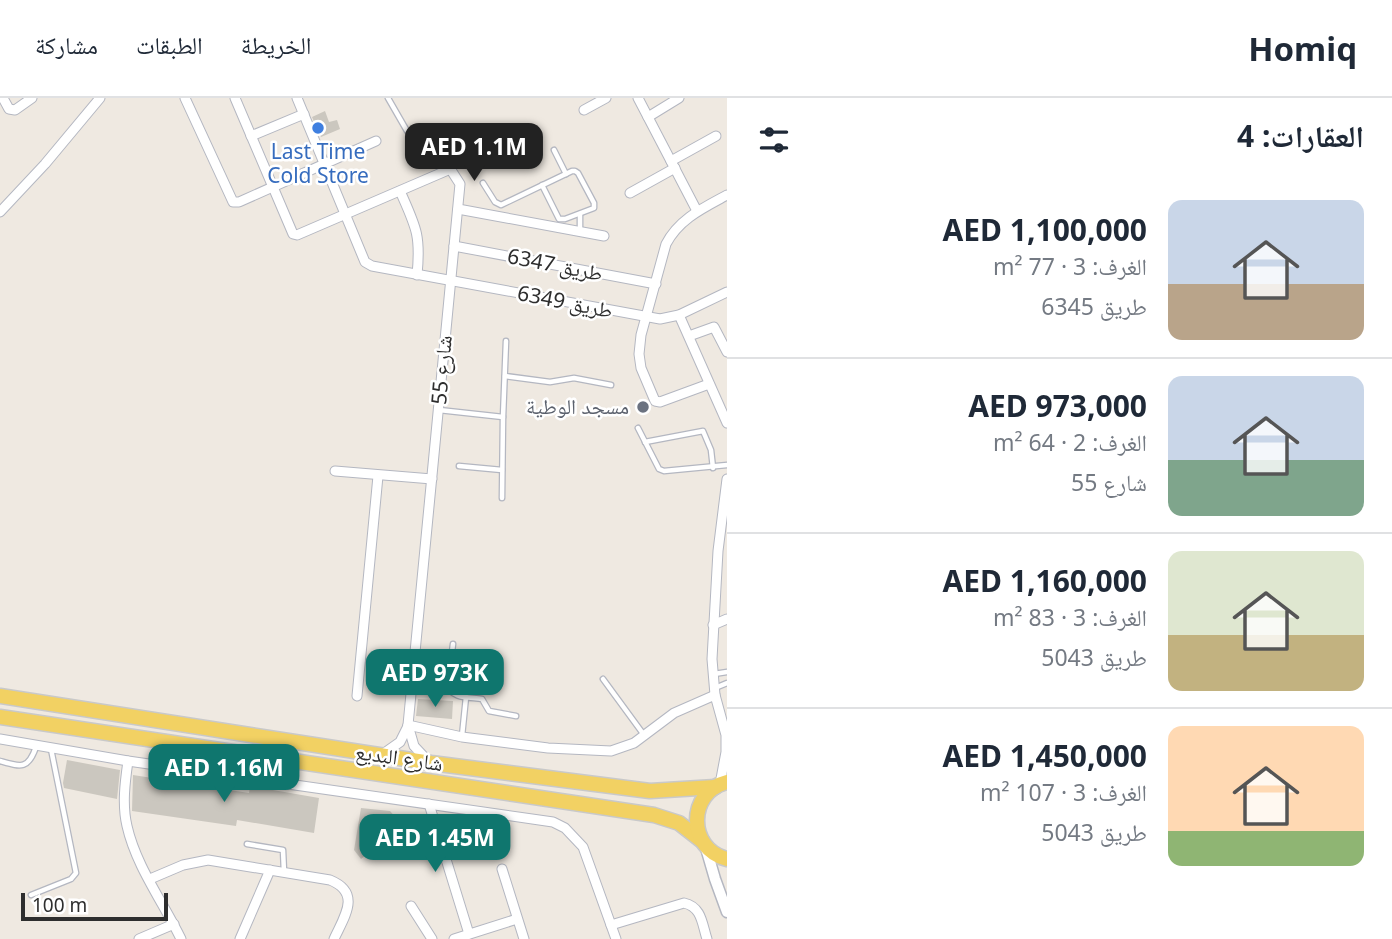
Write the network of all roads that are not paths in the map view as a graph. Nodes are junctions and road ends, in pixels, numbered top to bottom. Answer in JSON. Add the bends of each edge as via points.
{"nodes":[{"id":1,"x":3,"y":98,"type":"edge"},
{"id":2,"x":32,"y":98,"type":"edge"},
{"id":3,"x":100,"y":98,"type":"edge"},
{"id":4,"x":185,"y":98,"type":"edge"},
{"id":5,"x":236,"y":98,"type":"edge"},
{"id":6,"x":297,"y":98,"type":"edge"},
{"id":7,"x":388,"y":98,"type":"edge"},
{"id":8,"x":606,"y":98,"type":"edge"},
{"id":9,"x":638,"y":98,"type":"edge"},
{"id":10,"x":679,"y":98,"type":"edge"},
{"id":11,"x":584,"y":110,"type":"dead end"},
{"id":12,"x":304,"y":114,"type":"junction"},
{"id":13,"x":648,"y":117,"type":"junction"},
{"id":14,"x":407,"y":131,"type":"dead end"},
{"id":15,"x":251,"y":136,"type":"junction"},
{"id":16,"x":716,"y":136,"type":"dead end"},
{"id":17,"x":376,"y":141,"type":"dead end"},
{"id":18,"x":554,"y":150,"type":"dead end"},
{"id":19,"x":325,"y":164,"type":"junction"},
{"id":20,"x":673,"y":164,"type":"junction"},
{"id":21,"x":566,"y":174,"type":"junction"},
{"id":22,"x":483,"y":183,"type":"dead end"},
{"id":23,"x":542,"y":185,"type":"junction"},
{"id":24,"x":272,"y":187,"type":"junction"},
{"id":25,"x":400,"y":191,"type":"junction"},
{"id":26,"x":630,"y":193,"type":"dead end"},
{"id":27,"x":727,"y":195,"type":"edge"},
{"id":28,"x":458,"y":209,"type":"junction"},
{"id":29,"x":697,"y":211,"type":"junction"},
{"id":30,"x":0,"y":212,"type":"edge"},
{"id":31,"x":346,"y":214,"type":"junction"},
{"id":32,"x":580,"y":214,"type":"junction"},
{"id":33,"x":580,"y":231,"type":"junction"},
{"id":34,"x":604,"y":236,"type":"dead end"},
{"id":35,"x":454,"y":246,"type":"junction"},
{"id":36,"x":416,"y":275,"type":"junction"},
{"id":37,"x":451,"y":280,"type":"junction"},
{"id":38,"x":656,"y":284,"type":"junction"},
{"id":39,"x":727,"y":292,"type":"edge"},
{"id":40,"x":679,"y":315,"type":"junction"},
{"id":41,"x":646,"y":317,"type":"junction"},
{"id":42,"x":689,"y":336,"type":"junction"},
{"id":43,"x":506,"y":341,"type":"dead end"},
{"id":44,"x":727,"y":352,"type":"edge"},
{"id":45,"x":505,"y":376,"type":"junction"},
{"id":46,"x":709,"y":384,"type":"junction"},
{"id":47,"x":611,"y":385,"type":"dead end"},
{"id":48,"x":439,"y":410,"type":"junction"},
{"id":49,"x":503,"y":417,"type":"junction"},
{"id":50,"x":727,"y":423,"type":"edge"},
{"id":51,"x":638,"y":428,"type":"dead end"},
{"id":52,"x":645,"y":442,"type":"junction"},
{"id":53,"x":727,"y":465,"type":"edge"},
{"id":54,"x":459,"y":466,"type":"dead end"},
{"id":55,"x":713,"y":468,"type":"junction"},
{"id":56,"x":502,"y":470,"type":"junction"},
{"id":57,"x":335,"y":471,"type":"dead end"},
{"id":58,"x":378,"y":476,"type":"junction"},
{"id":59,"x":432,"y":479,"type":"junction"},
{"id":60,"x":727,"y":479,"type":"edge"},
{"id":61,"x":502,"y":498,"type":"dead end"},
{"id":62,"x":722,"y":549,"type":"edge"},
{"id":63,"x":727,"y":619,"type":"edge"},
{"id":64,"x":713,"y":625,"type":"junction"},
{"id":65,"x":453,"y":644,"type":"dead end"},
{"id":66,"x":727,"y":672,"type":"edge"},
{"id":67,"x":713,"y":674,"type":"junction"},
{"id":68,"x":603,"y":679,"type":"dead end"},
{"id":69,"x":727,"y":683,"type":"edge"},
{"id":70,"x":714,"y":692,"type":"junction"},
{"id":71,"x":0,"y":696,"type":"edge"},
{"id":72,"x":357,"y":696,"type":"dead end"},
{"id":73,"x":466,"y":697,"type":"junction"},
{"id":74,"x":516,"y":716,"type":"dead end"},
{"id":75,"x":0,"y":717,"type":"edge"},
{"id":76,"x":408,"y":725,"type":"junction"},
{"id":77,"x":645,"y":735,"type":"junction"},
{"id":78,"x":726,"y":736,"type":"edge"},
{"id":79,"x":462,"y":737,"type":"junction"},
{"id":80,"x":0,"y":739,"type":"edge"},
{"id":81,"x":37,"y":746,"type":"junction"},
{"id":82,"x":51,"y":749,"type":"junction"},
{"id":83,"x":380,"y":755,"type":"junction"},
{"id":84,"x":0,"y":761,"type":"edge"},
{"id":85,"x":128,"y":761,"type":"junction"},
{"id":86,"x":431,"y":763,"type":"junction"},
{"id":87,"x":721,"y":784,"type":"edge"},
{"id":88,"x":430,"y":809,"type":"junction"},
{"id":89,"x":496,"y":813,"type":"junction"},
{"id":90,"x":437,"y":827,"type":"junction"},
{"id":91,"x":247,"y":844,"type":"dead end"},
{"id":92,"x":419,"y":844,"type":"dead end"},
{"id":93,"x":704,"y":845,"type":"junction"},
{"id":94,"x":727,"y":859,"type":"edge"},
{"id":95,"x":502,"y":869,"type":"dead end"},
{"id":96,"x":270,"y":870,"type":"junction"},
{"id":97,"x":284,"y":873,"type":"junction"},
{"id":98,"x":150,"y":879,"type":"junction"},
{"id":99,"x":31,"y":895,"type":"dead end"},
{"id":100,"x":411,"y":906,"type":"dead end"},
{"id":101,"x":727,"y":912,"type":"edge"},
{"id":102,"x":517,"y":919,"type":"junction"},
{"id":103,"x":174,"y":923,"type":"junction"},
{"id":104,"x":611,"y":925,"type":"junction"},
{"id":105,"x":469,"y":934,"type":"junction"},
{"id":106,"x":139,"y":939,"type":"edge"},
{"id":107,"x":181,"y":939,"type":"edge"},
{"id":108,"x":240,"y":939,"type":"edge"},
{"id":109,"x":334,"y":939,"type":"edge"},
{"id":110,"x":432,"y":939,"type":"edge"},
{"id":111,"x":454,"y":939,"type":"edge"},
{"id":112,"x":524,"y":939,"type":"edge"},
{"id":113,"x":616,"y":939,"type":"edge"},
{"id":114,"x":707,"y":939,"type":"edge"}],
"edges":[{"from":1,"to":2,"type":"street","via":[[9,109],[15,110]]},
{"from":3,"to":30,"type":"street"},
{"from":4,"to":24,"type":"street","via":[[231,200],[239,202]]},
{"from":5,"to":15,"type":"street"},
{"from":6,"to":12,"type":"street"},
{"from":7,"to":14,"type":"lane"},
{"from":8,"to":11,"type":"street"},
{"from":9,"to":13,"type":"street"},
{"from":10,"to":13,"type":"street"},
{"from":12,"to":15,"type":"street"},
{"from":12,"to":19,"type":"street"},
{"from":13,"to":20,"type":"street"},
{"from":15,"to":24,"type":"street"},
{"from":16,"to":20,"type":"street"},
{"from":17,"to":19,"type":"street"},
{"from":18,"to":21,"type":"lane"},
{"from":19,"to":24,"type":"street"},
{"from":19,"to":31,"type":"street"},
{"from":20,"to":26,"type":"street"},
{"from":20,"to":29,"type":"street"},
{"from":21,"to":23,"type":"lane"},
{"from":21,"to":32,"type":"lane","via":[[579,173],[594,205]]},
{"from":22,"to":23,"type":"lane","via":[[499,205]]},
{"from":23,"to":32,"type":"lane","via":[[558,218]]},
{"from":24,"to":31,"type":"street","via":[[293,234]]},
{"from":25,"to":28,"type":"street","name":"شارع 55","via":[[450,170],[460,187]]},
{"from":25,"to":31,"type":"street"},
{"from":25,"to":36,"type":"street","via":[[417,232]]},
{"from":27,"to":29,"type":"street"},
{"from":28,"to":33,"type":"street"},
{"from":28,"to":35,"type":"street","name":"شارع 55"},
{"from":29,"to":38,"type":"street","via":[[670,235]]},
{"from":31,"to":36,"type":"street","via":[[368,264]]},
{"from":32,"to":33,"type":"lane"},
{"from":33,"to":34,"type":"street"},
{"from":35,"to":37,"type":"street","name":"شارع 55"},
{"from":35,"to":38,"type":"street","name":"طريق 6347"},
{"from":36,"to":37,"type":"street"},
{"from":37,"to":41,"type":"street","name":"طريق 6349"},
{"from":37,"to":48,"type":"street","name":"شارع 55"},
{"from":38,"to":41,"type":"street"},
{"from":39,"to":40,"type":"street"},
{"from":40,"to":41,"type":"street","name":"طريق 6349"},
{"from":40,"to":42,"type":"street"},
{"from":41,"to":46,"type":"street","via":[[639,354],[653,399],[660,402]]},
{"from":42,"to":44,"type":"street","via":[[714,327]]},
{"from":42,"to":46,"type":"street"},
{"from":43,"to":45,"type":"lane"},
{"from":45,"to":47,"type":"lane","via":[[550,382],[574,378]]},
{"from":45,"to":49,"type":"lane"},
{"from":46,"to":50,"type":"street"},
{"from":48,"to":49,"type":"lane"},
{"from":48,"to":59,"type":"street","name":"شارع 55"},
{"from":49,"to":56,"type":"lane"},
{"from":51,"to":52,"type":"lane"},
{"from":52,"to":55,"type":"lane","via":[[664,471]]},
{"from":52,"to":55,"type":"lane","via":[[703,431]]},
{"from":53,"to":55,"type":"lane"},
{"from":54,"to":56,"type":"lane"},
{"from":56,"to":61,"type":"lane"},
{"from":57,"to":58,"type":"street"},
{"from":58,"to":59,"type":"street"},
{"from":58,"to":72,"type":"street"},
{"from":59,"to":76,"type":"street","name":"شارع 55"},
{"from":60,"to":62,"type":"street"},
{"from":62,"to":64,"type":"street"},
{"from":63,"to":64,"type":"street"},
{"from":64,"to":67,"type":"street"},
{"from":65,"to":73,"type":"lane","via":[[448,688],[454,695]]},
{"from":66,"to":67,"type":"lane"},
{"from":67,"to":70,"type":"street"},
{"from":68,"to":77,"type":"lane"},
{"from":69,"to":70,"type":"lane"},
{"from":70,"to":77,"type":"street"},
{"from":70,"to":78,"type":"street"},
{"from":71,"to":83,"type":"main road","name":"شارع البديع"},
{"from":73,"to":74,"type":"lane","via":[[482,699],[489,711]]},
{"from":73,"to":79,"type":"lane"},
{"from":75,"to":93,"type":"main road","name":"شارع البديع","via":[[654,815],[679,823]]},
{"from":76,"to":79,"type":"street"},
{"from":76,"to":83,"type":"street","via":[[400,742]]},
{"from":76,"to":86,"type":"street","via":[[414,746]]},
{"from":77,"to":79,"type":"street","via":[[623,748],[599,751]]},
{"from":78,"to":87,"type":"street"},
{"from":80,"to":81,"type":"street"},
{"from":81,"to":82,"type":"street"},
{"from":81,"to":84,"type":"lane","via":[[25,765]]},
{"from":82,"to":85,"type":"street"},
{"from":82,"to":99,"type":"lane","via":[[76,873]]},
{"from":83,"to":86,"type":"main road","name":"شارع البديع"},
{"from":85,"to":88,"type":"street"},
{"from":85,"to":98,"type":"street","via":[[126,825]]},
{"from":86,"to":87,"type":"main road","name":"شارع البديع","via":[[650,792]]},
{"from":87,"to":93,"type":"main road","via":[[699,805],[697,830]]},
{"from":88,"to":89,"type":"street"},
{"from":88,"to":90,"type":"street"},
{"from":88,"to":92,"type":"lane"},
{"from":89,"to":90,"type":"lane"},
{"from":89,"to":104,"type":"street","via":[[553,822],[575,836],[588,858]]},
{"from":90,"to":105,"type":"street"},
{"from":91,"to":97,"type":"lane","via":[[283,850]]},
{"from":93,"to":94,"type":"main road","name":"شارع البديع"},
{"from":93,"to":101,"type":"street"},
{"from":95,"to":102,"type":"street"},
{"from":96,"to":97,"type":"street"},
{"from":96,"to":98,"type":"street","via":[[208,860]]},
{"from":96,"to":108,"type":"street"},
{"from":97,"to":109,"type":"street","via":[[330,880],[347,892],[349,903]]},
{"from":98,"to":103,"type":"street"},
{"from":100,"to":110,"type":"street"},
{"from":102,"to":105,"type":"street"},
{"from":102,"to":112,"type":"street"},
{"from":103,"to":106,"type":"street"},
{"from":103,"to":107,"type":"street"},
{"from":104,"to":113,"type":"street"},
{"from":104,"to":114,"type":"street","via":[[684,903],[699,911]]},
{"from":105,"to":111,"type":"street"}]}
